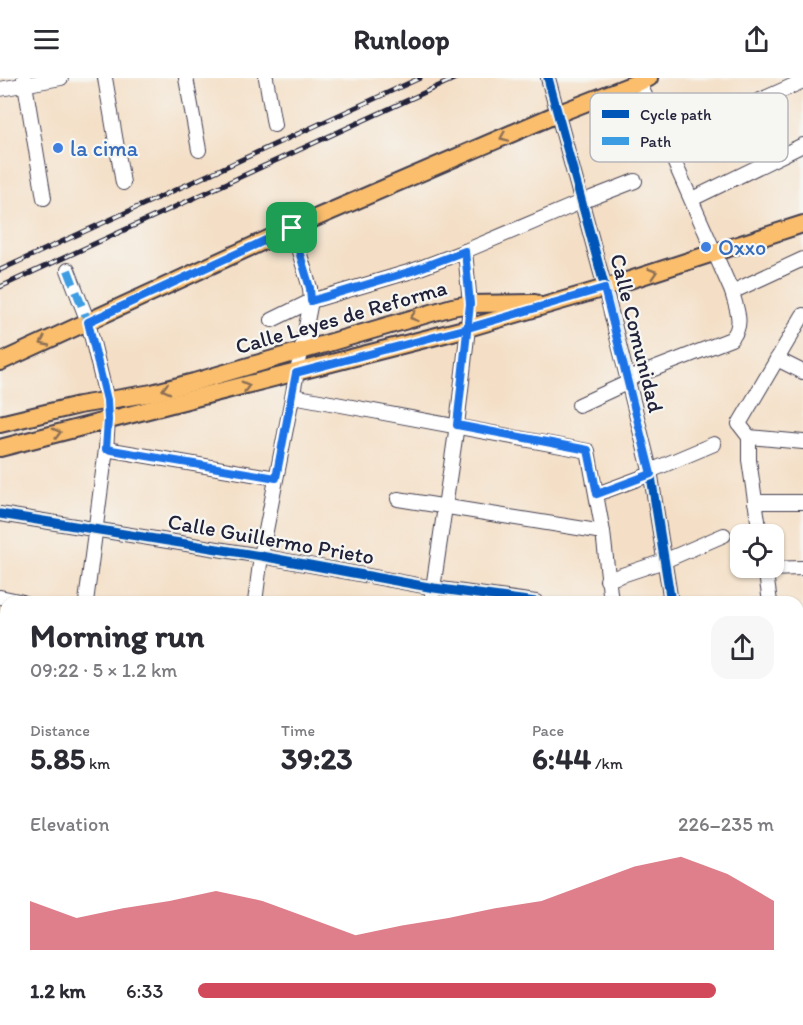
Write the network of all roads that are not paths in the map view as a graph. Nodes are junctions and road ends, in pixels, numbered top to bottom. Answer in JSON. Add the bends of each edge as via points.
{"nodes":[{"id":1,"x":61,"y":78,"type":"edge"},
{"id":2,"x":105,"y":78,"type":"edge"},
{"id":3,"x":186,"y":78,"type":"edge"},
{"id":4,"x":266,"y":78,"type":"edge"},
{"id":5,"x":548,"y":78,"type":"edge"},
{"id":6,"x":644,"y":80,"type":"edge"},
{"id":7,"x":24,"y":81,"type":"edge"},
{"id":8,"x":803,"y":81,"type":"edge"},
{"id":9,"x":0,"y":89,"type":"edge"},
{"id":10,"x":611,"y":93,"type":"edge"},
{"id":11,"x":776,"y":93,"type":"edge"},
{"id":12,"x":590,"y":101,"type":"edge"},
{"id":13,"x":557,"y":114,"type":"junction"},
{"id":14,"x":274,"y":125,"type":"dead end"},
{"id":15,"x":803,"y":145,"type":"edge"},
{"id":16,"x":199,"y":150,"type":"dead end"},
{"id":17,"x":788,"y":152,"type":"edge"},
{"id":18,"x":676,"y":162,"type":"edge"},
{"id":19,"x":768,"y":162,"type":"edge"},
{"id":20,"x":635,"y":181,"type":"dead end"},
{"id":21,"x":123,"y":183,"type":"dead end"},
{"id":22,"x":44,"y":198,"type":"dead end"},
{"id":23,"x":692,"y":199,"type":"junction"},
{"id":24,"x":581,"y":201,"type":"junction"},
{"id":25,"x":803,"y":224,"type":"edge"},
{"id":26,"x":292,"y":228,"type":"junction"},
{"id":27,"x":465,"y":251,"type":"junction"},
{"id":28,"x":713,"y":252,"type":"junction"},
{"id":29,"x":803,"y":259,"type":"edge"},
{"id":30,"x":68,"y":270,"type":"dead end"},
{"id":31,"x":604,"y":288,"type":"junction"},
{"id":32,"x":732,"y":292,"type":"junction"},
{"id":33,"x":311,"y":301,"type":"junction"},
{"id":34,"x":556,"y":302,"type":"junction"},
{"id":35,"x":470,"y":304,"type":"junction"},
{"id":36,"x":272,"y":320,"type":"dead end"},
{"id":37,"x":801,"y":321,"type":"edge"},
{"id":38,"x":88,"y":322,"type":"junction"},
{"id":39,"x":468,"y":328,"type":"junction"},
{"id":40,"x":301,"y":352,"type":"junction"},
{"id":41,"x":777,"y":359,"type":"junction"},
{"id":42,"x":0,"y":362,"type":"edge"},
{"id":43,"x":803,"y":372,"type":"edge"},
{"id":44,"x":296,"y":373,"type":"junction"},
{"id":45,"x":628,"y":380,"type":"junction"},
{"id":46,"x":293,"y":396,"type":"junction"},
{"id":47,"x":107,"y":400,"type":"junction"},
{"id":48,"x":579,"y":405,"type":"dead end"},
{"id":49,"x":108,"y":420,"type":"junction"},
{"id":50,"x":0,"y":424,"type":"edge"},
{"id":51,"x":457,"y":425,"type":"junction"},
{"id":52,"x":749,"y":437,"type":"junction"},
{"id":53,"x":803,"y":442,"type":"edge"},
{"id":54,"x":714,"y":444,"type":"dead end"},
{"id":55,"x":0,"y":448,"type":"edge"},
{"id":56,"x":106,"y":449,"type":"junction"},
{"id":57,"x":651,"y":473,"type":"junction"},
{"id":58,"x":276,"y":478,"type":"junction"},
{"id":59,"x":597,"y":494,"type":"junction"},
{"id":60,"x":398,"y":499,"type":"dead end"},
{"id":61,"x":755,"y":502,"type":"junction"},
{"id":62,"x":803,"y":502,"type":"edge"},
{"id":63,"x":445,"y":507,"type":"junction"},
{"id":64,"x":0,"y":514,"type":"edge"},
{"id":65,"x":758,"y":524,"type":"edge"},
{"id":66,"x":97,"y":529,"type":"junction"},
{"id":67,"x":603,"y":532,"type":"junction"},
{"id":68,"x":724,"y":535,"type":"dead end"},
{"id":69,"x":261,"y":556,"type":"junction"},
{"id":70,"x":664,"y":561,"type":"junction"},
{"id":71,"x":784,"y":568,"type":"edge"},
{"id":72,"x":803,"y":568,"type":"edge"},
{"id":73,"x":766,"y":578,"type":"edge"},
{"id":74,"x":607,"y":580,"type":"junction"},
{"id":75,"x":433,"y":595,"type":"edge"},
{"id":76,"x":87,"y":596,"type":"edge"},
{"id":77,"x":256,"y":596,"type":"edge"},
{"id":78,"x":610,"y":596,"type":"edge"},
{"id":79,"x":670,"y":596,"type":"edge"},
{"id":80,"x":769,"y":596,"type":"edge"}],
"edges":[{"from":1,"to":7,"type":"street"},
{"from":2,"to":21,"type":"street"},
{"from":3,"to":16,"type":"street"},
{"from":4,"to":14,"type":"street"},
{"from":5,"to":13,"type":"street","name":"Calle Comunidad"},
{"from":6,"to":10,"type":"main road"},
{"from":7,"to":9,"type":"street"},
{"from":7,"to":22,"type":"street"},
{"from":8,"to":11,"type":"street"},
{"from":12,"to":13,"type":"main road"},
{"from":13,"to":24,"type":"street","name":"Calle Comunidad"},
{"from":13,"to":26,"type":"main road","one_way":true},
{"from":15,"to":17,"type":"street"},
{"from":18,"to":23,"type":"street"},
{"from":19,"to":23,"type":"street"},
{"from":20,"to":24,"type":"street"},
{"from":23,"to":28,"type":"street"},
{"from":24,"to":27,"type":"street"},
{"from":24,"to":31,"type":"street","name":"Calle Comunidad"},
{"from":25,"to":28,"type":"main road"},
{"from":26,"to":33,"type":"street"},
{"from":26,"to":38,"type":"main road"},
{"from":27,"to":33,"type":"street"},
{"from":27,"to":35,"type":"street"},
{"from":31,"to":28,"type":"main road","one_way":true},
{"from":28,"to":32,"type":"street"},
{"from":29,"to":32,"type":"street"},
{"from":30,"to":38,"type":"street"},
{"from":31,"to":34,"type":"main road"},
{"from":31,"to":45,"type":"street","name":"Calle Comunidad"},
{"from":32,"to":45,"type":"street","via":[[739,319],[731,339]]},
{"from":33,"to":36,"type":"street"},
{"from":33,"to":40,"type":"street"},
{"from":34,"to":35,"type":"main road","name":"Calle Leyes de Reforma"},
{"from":34,"to":39,"type":"main road","name":"Calle Leyes de Reforma"},
{"from":35,"to":39,"type":"street"},
{"from":35,"to":40,"type":"main road","name":"Calle Leyes de Reforma","one_way":true,"via":[[427,313]]},
{"from":37,"to":41,"type":"street"},
{"from":38,"to":42,"type":"main road","one_way":true},
{"from":38,"to":47,"type":"street"},
{"from":39,"to":44,"type":"main road","name":"Calle Leyes de Reforma"},
{"from":39,"to":51,"type":"street"},
{"from":40,"to":44,"type":"street"},
{"from":40,"to":47,"type":"main road","name":"Calle Leyes de Reforma","one_way":true,"via":[[162,390]]},
{"from":41,"to":43,"type":"street"},
{"from":41,"to":52,"type":"street","via":[[739,424]]},
{"from":44,"to":46,"type":"street"},
{"from":49,"to":44,"type":"main road","name":"Calle Leyes de Reforma","one_way":true},
{"from":45,"to":48,"type":"street"},
{"from":45,"to":57,"type":"street","name":"Calle Comunidad"},
{"from":46,"to":51,"type":"street"},
{"from":46,"to":58,"type":"street"},
{"from":47,"to":49,"type":"street"},
{"from":47,"to":50,"type":"main road","name":"Calle Leyes de Reforma"},
{"from":55,"to":49,"type":"main road","name":"Calle Leyes de Reforma","one_way":true},
{"from":49,"to":56,"type":"street"},
{"from":51,"to":59,"type":"street","via":[[588,450]]},
{"from":51,"to":63,"type":"street"},
{"from":52,"to":53,"type":"street"},
{"from":52,"to":61,"type":"street"},
{"from":54,"to":57,"type":"street"},
{"from":56,"to":58,"type":"street"},
{"from":56,"to":66,"type":"street"},
{"from":57,"to":59,"type":"street"},
{"from":57,"to":70,"type":"street","name":"Calle Comunidad"},
{"from":58,"to":69,"type":"street"},
{"from":59,"to":67,"type":"street"},
{"from":60,"to":63,"type":"street"},
{"from":61,"to":62,"type":"street"},
{"from":61,"to":65,"type":"street"},
{"from":63,"to":67,"type":"street"},
{"from":63,"to":75,"type":"street"},
{"from":64,"to":66,"type":"street","name":"Calle Guillermo Prieto"},
{"from":66,"to":69,"type":"street","name":"Calle Guillermo Prieto"},
{"from":66,"to":76,"type":"street"},
{"from":67,"to":74,"type":"street"},
{"from":68,"to":70,"type":"street"},
{"from":69,"to":75,"type":"street","name":"Calle Guillermo Prieto"},
{"from":69,"to":77,"type":"street"},
{"from":70,"to":74,"type":"street"},
{"from":70,"to":79,"type":"street","name":"Calle Comunidad"},
{"from":71,"to":72,"type":"street"},
{"from":73,"to":80,"type":"street"},
{"from":74,"to":78,"type":"street"}]}
